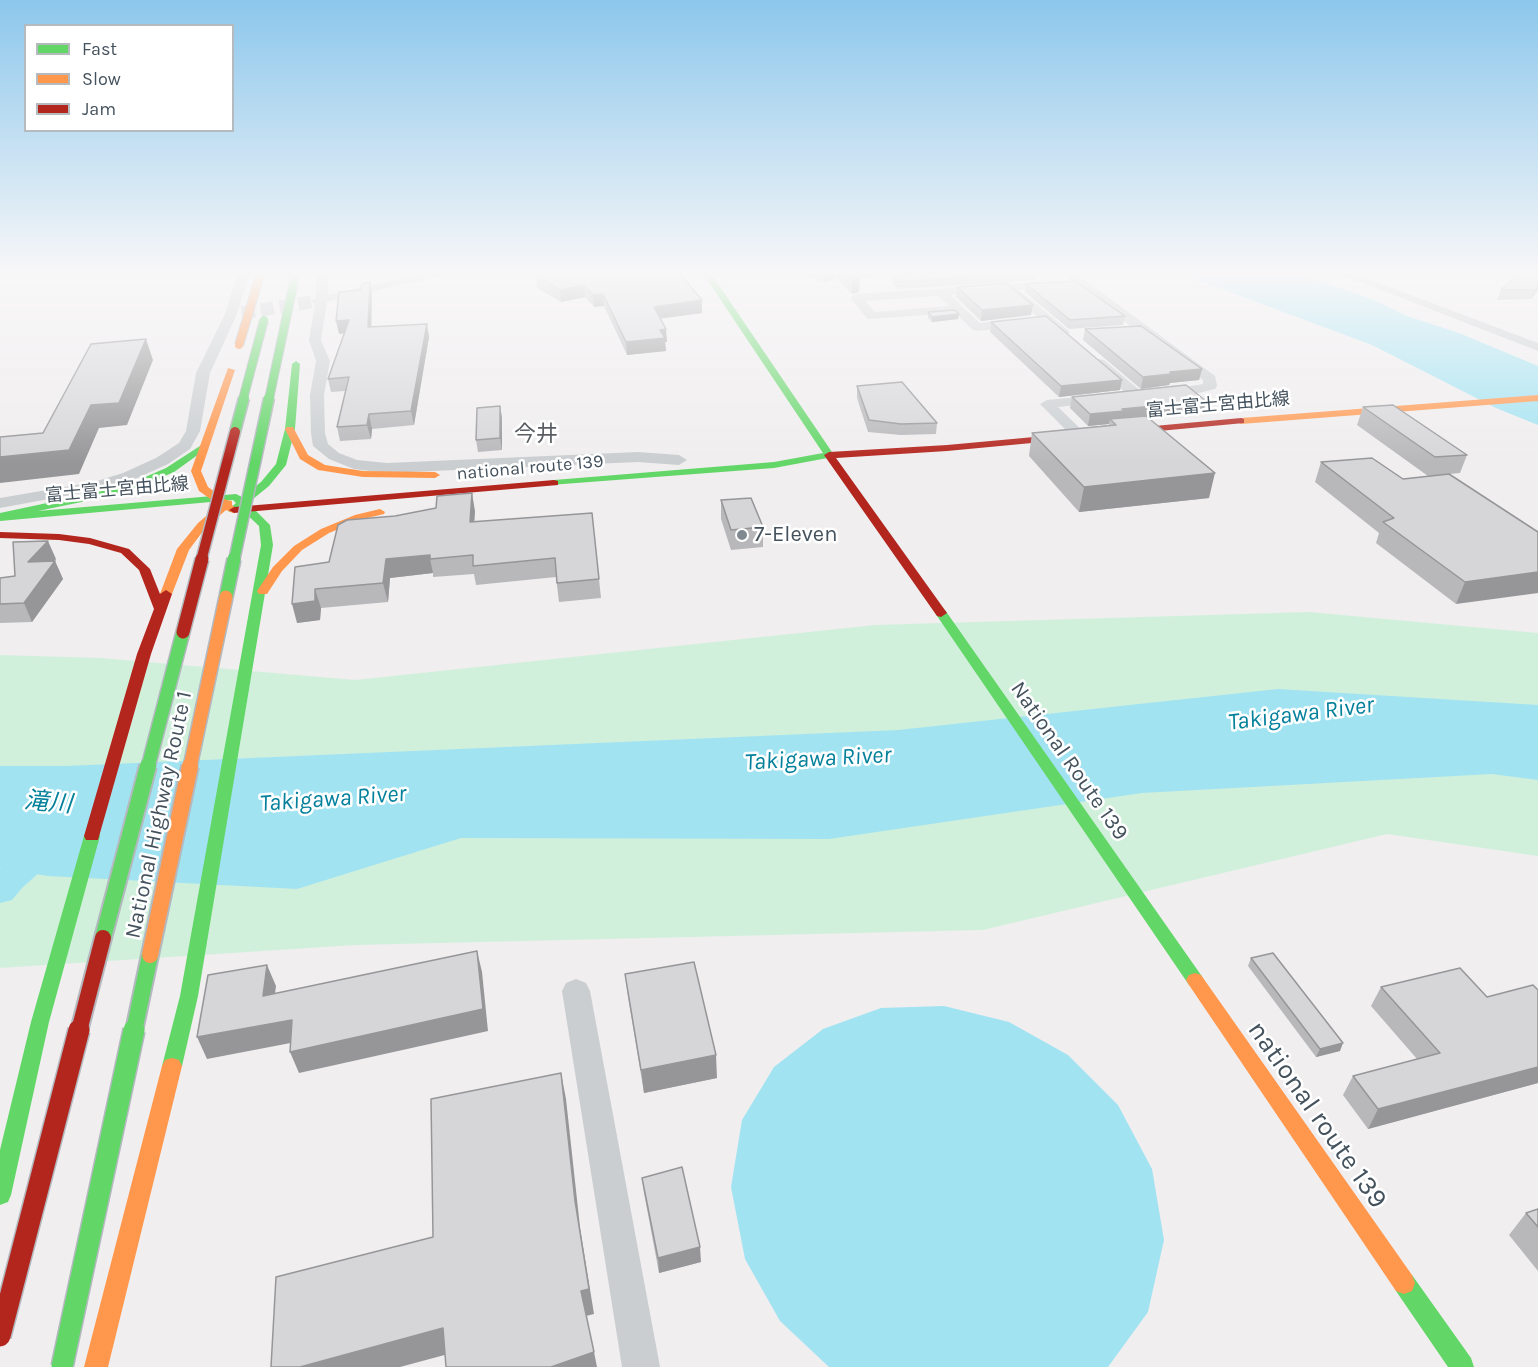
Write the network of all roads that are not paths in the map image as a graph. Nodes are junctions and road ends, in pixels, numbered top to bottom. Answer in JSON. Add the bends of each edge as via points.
{"nodes":[{"id":1,"x":224,"y":336,"type":"edge"},
{"id":2,"x":241,"y":336,"type":"edge"},
{"id":3,"x":260,"y":336,"type":"edge"},
{"id":4,"x":282,"y":336,"type":"edge"},
{"id":5,"x":315,"y":336,"type":"edge"},
{"id":6,"x":749,"y":336,"type":"edge"},
{"id":7,"x":1069,"y":336,"type":"edge"},
{"id":8,"x":1151,"y":336,"type":"edge"},
{"id":9,"x":1508,"y":336,"type":"edge"},
{"id":10,"x":1538,"y":347,"type":"edge"},
{"id":11,"x":297,"y":358,"type":"dead end"},
{"id":12,"x":1138,"y":396,"type":"junction"},
{"id":13,"x":1538,"y":398,"type":"edge"},
{"id":14,"x":290,"y":429,"type":"junction"},
{"id":15,"x":1080,"y":436,"type":"junction"},
{"id":16,"x":203,"y":447,"type":"junction"},
{"id":17,"x":830,"y":456,"type":"junction"},
{"id":18,"x":679,"y":460,"type":"junction"},
{"id":19,"x":509,"y":475,"type":"junction"},
{"id":20,"x":506,"y":489,"type":"junction"},
{"id":21,"x":0,"y":503,"type":"edge"},
{"id":22,"x":234,"y":504,"type":"junction"},
{"id":23,"x":0,"y":517,"type":"edge"},
{"id":24,"x":0,"y":534,"type":"edge"},
{"id":25,"x":260,"y":596,"type":"junction"},
{"id":26,"x":160,"y":608,"type":"junction"},
{"id":27,"x":1133,"y":891,"type":"joint"},
{"id":28,"x":576,"y":991,"type":"dead end"},
{"id":29,"x":0,"y":1195,"type":"edge"},
{"id":30,"x":0,"y":1335,"type":"edge"},
{"id":31,"x":62,"y":1367,"type":"edge"},
{"id":32,"x":96,"y":1367,"type":"edge"},
{"id":33,"x":641,"y":1367,"type":"edge"},
{"id":34,"x":1462,"y":1367,"type":"edge"}],
"edges":[{"from":1,"to":21,"type":"street","via":[[203,373],[193,431],[185,446],[154,465],[97,486]]},
{"from":2,"to":16,"type":"main road","bridge":true},
{"from":3,"to":30,"type":"main road","name":"National Highway Route 1","bridge":true},
{"from":4,"to":31,"type":"main road","name":"National Highway Route 1","bridge":true},
{"from":5,"to":18,"type":"street","via":[[323,361],[317,395],[321,446],[354,464],[387,468],[638,457]]},
{"from":6,"to":17,"type":"main road"},
{"from":7,"to":12,"type":"street"},
{"from":8,"to":12,"type":"street","via":[[1210,380],[1210,386]]},
{"from":9,"to":10,"type":"street"},
{"from":11,"to":14,"type":"main road"},
{"from":12,"to":15,"type":"street","via":[[1047,404]]},
{"from":13,"to":15,"type":"main road","name":"富士富士宮由比線"},
{"from":14,"to":19,"type":"main road","via":[[304,457],[322,468],[363,474]]},
{"from":14,"to":22,"type":"main road","via":[[281,465],[265,484]]},
{"from":15,"to":17,"type":"main road","name":"富士富士宮由比線"},
{"from":16,"to":22,"type":"main road","via":[[196,471],[203,489]]},
{"from":16,"to":23,"type":"main road","via":[[170,470],[141,483]]},
{"from":17,"to":18,"type":"main road","name":"national route 139","via":[[772,453]]},
{"from":17,"to":20,"type":"main road","name":"national route 139","via":[[774,465]]},
{"from":17,"to":27,"type":"main road","name":"National Route 139"},
{"from":18,"to":19,"type":"main road","name":"national route 139"},
{"from":19,"to":22,"type":"main road","name":"national route 139"},
{"from":20,"to":22,"type":"main road","name":"national route 139"},
{"from":20,"to":25,"type":"main road","via":[[359,517],[325,531],[298,548],[277,569]]},
{"from":22,"to":23,"type":"main road","name":"富士富士宮由比線"},
{"from":22,"to":24,"type":"main road","name":"富士富士宮由比線"},
{"from":22,"to":25,"type":"main road","via":[[264,525],[267,545]]},
{"from":22,"to":26,"type":"main road","via":[[202,525],[183,549]]},
{"from":24,"to":26,"type":"main road","via":[[90,541],[126,551],[144,569]]},
{"from":25,"to":32,"type":"main road","via":[[189,996]]},
{"from":26,"to":29,"type":"main road","via":[[40,1022]]},
{"from":27,"to":34,"type":"main road","name":"national route 139"},
{"from":28,"to":33,"type":"street"}]}
